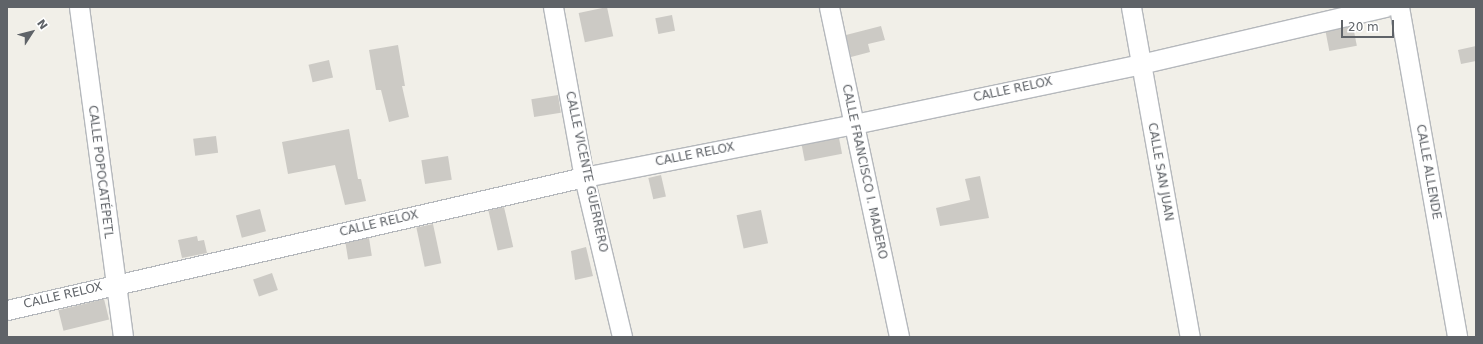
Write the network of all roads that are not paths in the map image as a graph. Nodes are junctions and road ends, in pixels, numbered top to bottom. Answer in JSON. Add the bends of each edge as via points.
{"nodes":[{"id":1,"x":79,"y":7,"type":"edge"},
{"id":2,"x":553,"y":7,"type":"edge"},
{"id":3,"x":829,"y":7,"type":"edge"},
{"id":4,"x":1131,"y":7,"type":"edge"},
{"id":5,"x":1385,"y":7,"type":"edge"},
{"id":6,"x":1399,"y":7,"type":"edge"},
{"id":7,"x":1140,"y":64,"type":"junction"},
{"id":8,"x":854,"y":124,"type":"junction"},
{"id":9,"x":584,"y":176,"type":"junction"},
{"id":10,"x":115,"y":284,"type":"junction"},
{"id":11,"x":7,"y":310,"type":"edge"},
{"id":12,"x":123,"y":337,"type":"edge"},
{"id":13,"x":622,"y":337,"type":"edge"},
{"id":14,"x":899,"y":337,"type":"edge"},
{"id":15,"x":1190,"y":337,"type":"edge"},
{"id":16,"x":1457,"y":337,"type":"edge"}],
"edges":[{"from":1,"to":10,"type":"street","name":"CALLE POPOCATÉPETL"},
{"from":2,"to":9,"type":"street","name":"CALLE VICENTE GUERRERO"},
{"from":3,"to":8,"type":"street","name":"CALLE FRANCISCO I. MADERO"},
{"from":4,"to":7,"type":"street","name":"CALLE SAN JUAN"},
{"from":5,"to":7,"type":"street","name":"CALLE RELOX"},
{"from":6,"to":16,"type":"street","name":"CALLE ALLENDE"},
{"from":7,"to":8,"type":"street","name":"CALLE RELOX"},
{"from":7,"to":15,"type":"street","name":"CALLE SAN JUAN"},
{"from":8,"to":9,"type":"street","name":"CALLE RELOX"},
{"from":8,"to":14,"type":"street","name":"CALLE FRANCISCO I. MADERO"},
{"from":9,"to":10,"type":"street","name":"CALLE RELOX"},
{"from":9,"to":13,"type":"street","name":"CALLE VICENTE GUERRERO"},
{"from":10,"to":11,"type":"street","name":"CALLE RELOX"},
{"from":10,"to":12,"type":"street","name":"CALLE POPOCATÉPETL"}]}
